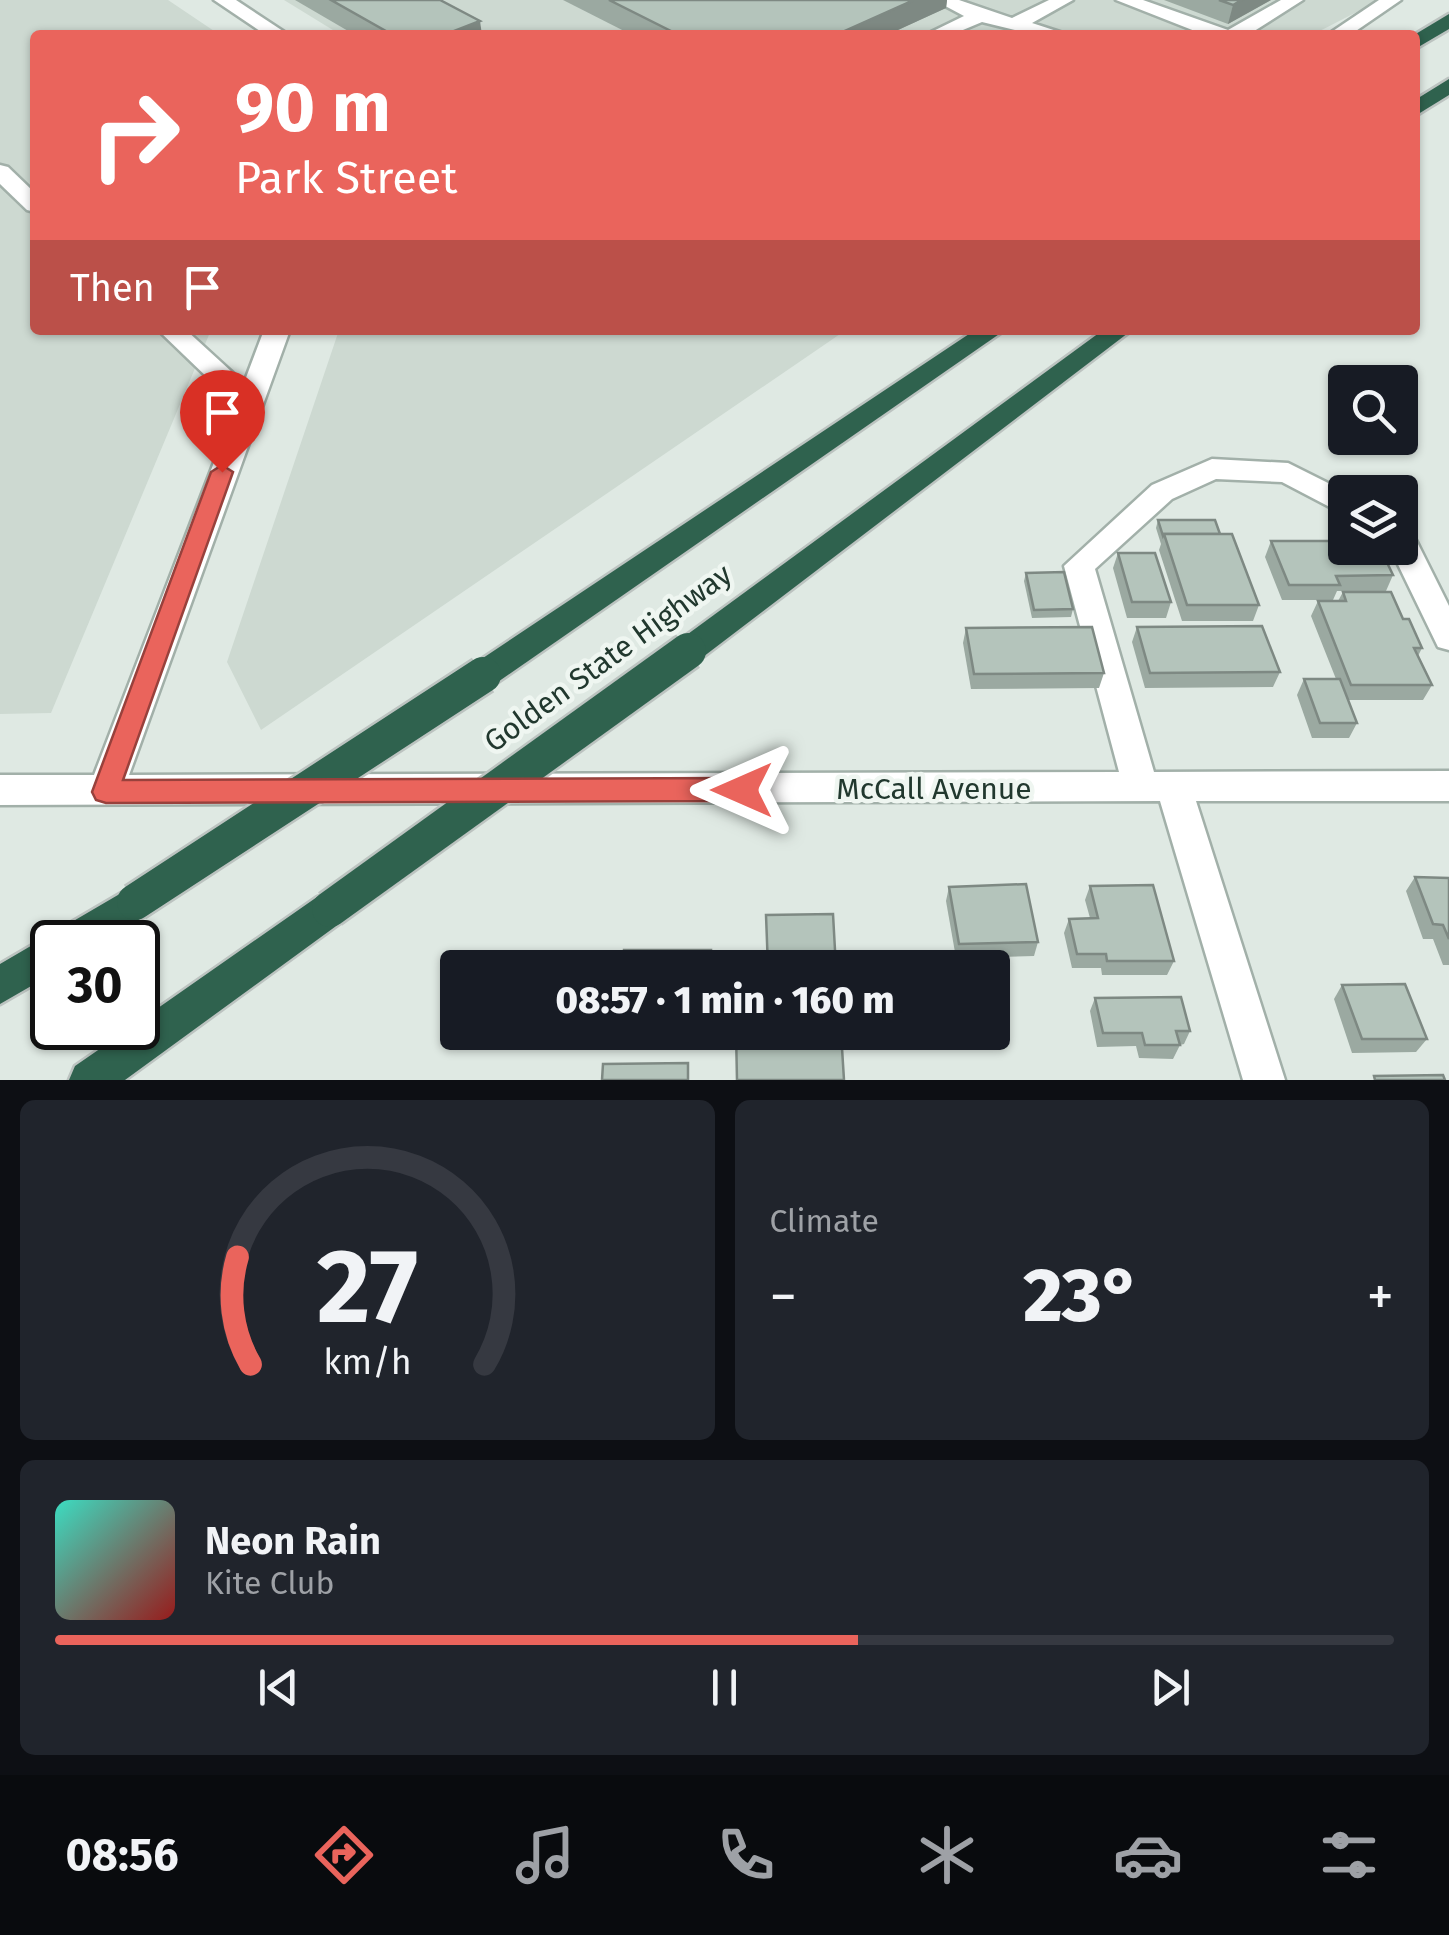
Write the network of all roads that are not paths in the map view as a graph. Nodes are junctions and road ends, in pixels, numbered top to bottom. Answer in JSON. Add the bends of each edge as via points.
{"nodes":[{"id":1,"x":224,"y":0,"type":"edge"},
{"id":2,"x":943,"y":0,"type":"edge"},
{"id":3,"x":1064,"y":0,"type":"edge"},
{"id":4,"x":1125,"y":0,"type":"edge"},
{"id":5,"x":1294,"y":0,"type":"edge"},
{"id":6,"x":1392,"y":0,"type":"edge"},
{"id":7,"x":980,"y":16,"type":"junction"},
{"id":8,"x":1449,"y":20,"type":"edge"},
{"id":9,"x":1015,"y":24,"type":"junction"},
{"id":10,"x":271,"y":30,"type":"edge"},
{"id":11,"x":947,"y":30,"type":"edge"},
{"id":12,"x":1038,"y":30,"type":"edge"},
{"id":13,"x":1208,"y":30,"type":"edge"},
{"id":14,"x":1243,"y":30,"type":"edge"},
{"id":15,"x":1344,"y":30,"type":"edge"},
{"id":16,"x":1420,"y":40,"type":"edge"},
{"id":17,"x":1449,"y":85,"type":"edge"},
{"id":18,"x":1420,"y":106,"type":"edge"},
{"id":19,"x":0,"y":172,"type":"edge"},
{"id":20,"x":30,"y":200,"type":"edge"},
{"id":21,"x":175,"y":335,"type":"edge"},
{"id":22,"x":274,"y":335,"type":"edge"},
{"id":23,"x":985,"y":335,"type":"edge"},
{"id":24,"x":1113,"y":335,"type":"edge"},
{"id":25,"x":248,"y":402,"type":"junction"},
{"id":26,"x":1328,"y":496,"type":"edge"},
{"id":27,"x":1414,"y":565,"type":"edge"},
{"id":28,"x":1449,"y":638,"type":"edge"},
{"id":29,"x":1449,"y":786,"type":"edge"},
{"id":30,"x":1157,"y":788,"type":"junction"},
{"id":31,"x":0,"y":790,"type":"edge"},
{"id":32,"x":106,"y":792,"type":"junction"},
{"id":33,"x":105,"y":920,"type":"edge"},
{"id":34,"x":30,"y":967,"type":"edge"},
{"id":35,"x":0,"y":986,"type":"edge"},
{"id":36,"x":90,"y":1080,"type":"edge"},
{"id":37,"x":1264,"y":1080,"type":"edge"}],
"edges":[{"from":1,"to":10,"type":"street"},
{"from":2,"to":7,"type":"street"},
{"from":3,"to":9,"type":"street"},
{"from":4,"to":13,"type":"street"},
{"from":5,"to":14,"type":"street"},
{"from":6,"to":15,"type":"street"},
{"from":7,"to":9,"type":"street"},
{"from":7,"to":11,"type":"street"},
{"from":8,"to":16,"type":"highway"},
{"from":9,"to":12,"type":"street"},
{"from":17,"to":18,"type":"highway"},
{"from":19,"to":20,"type":"street"},
{"from":21,"to":25,"type":"street"},
{"from":22,"to":25,"type":"street"},
{"from":23,"to":33,"type":"highway","name":"Golden State Highway","bridge":true,"via":[[483,675]]},
{"from":24,"to":36,"type":"highway","name":"Golden State Highway","bridge":true,"via":[[688,651]]},
{"from":25,"to":32,"type":"street"},
{"from":26,"to":30,"type":"street","via":[[1288,474],[1212,469],[1162,492],[1079,566]]},
{"from":27,"to":28,"type":"street"},
{"from":29,"to":30,"type":"street","name":"McCall Avenue"},
{"from":30,"to":32,"type":"street","name":"McCall Avenue"},
{"from":30,"to":37,"type":"street"},
{"from":31,"to":32,"type":"street","name":"McCall Avenue"},
{"from":34,"to":35,"type":"highway"}]}
